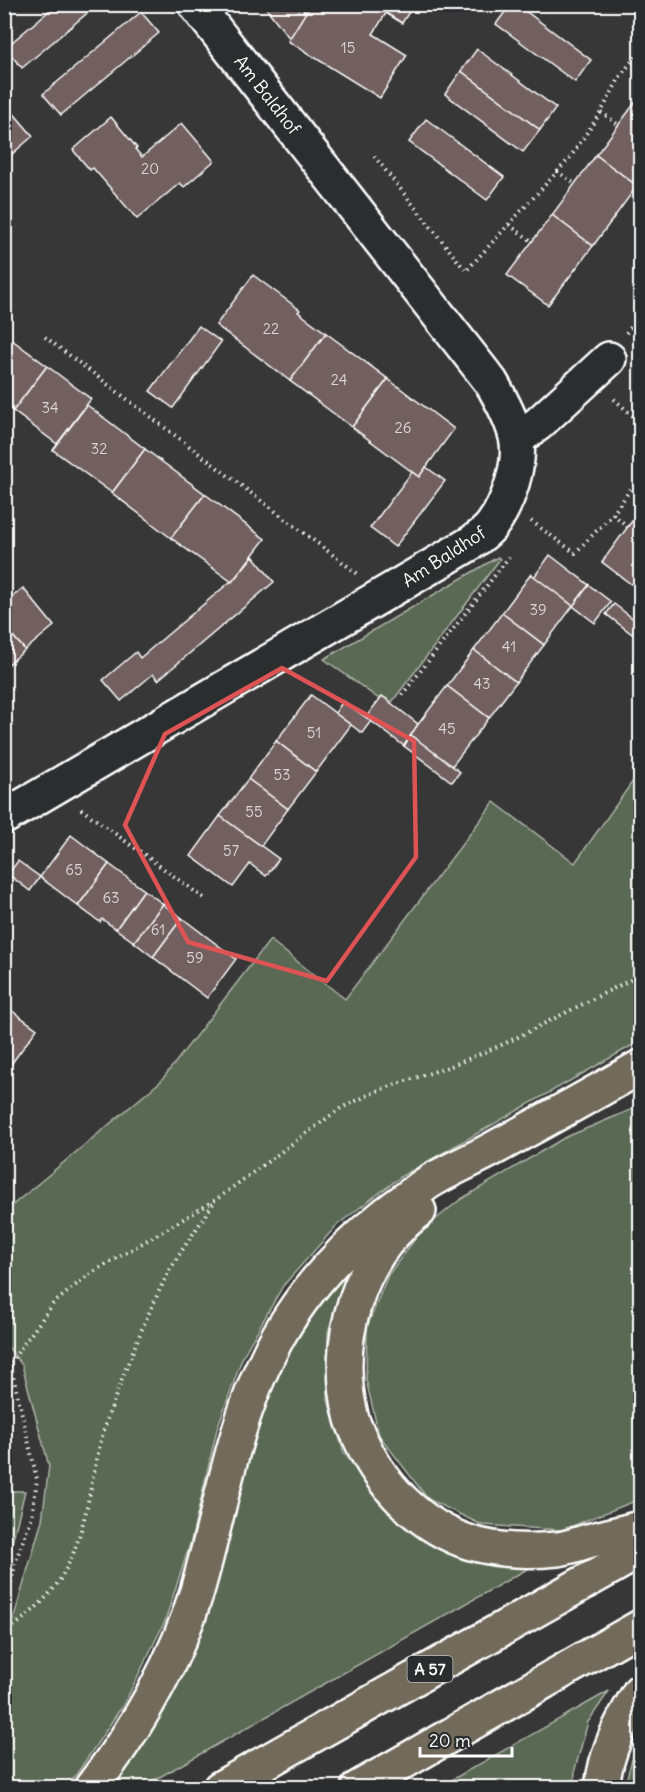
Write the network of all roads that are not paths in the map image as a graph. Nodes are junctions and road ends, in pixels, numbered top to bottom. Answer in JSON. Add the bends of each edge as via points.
{"nodes":[{"id":1,"x":195,"y":4,"type":"edge"},
{"id":2,"x":609,"y":359,"type":"dead end"},
{"id":3,"x":517,"y":439,"type":"junction"},
{"id":4,"x":4,"y":817,"type":"edge"},
{"id":5,"x":640,"y":1067,"type":"edge"},
{"id":6,"x":476,"y":1158,"type":"junction"},
{"id":7,"x":640,"y":1528,"type":"edge"},
{"id":8,"x":640,"y":1551,"type":"edge"},
{"id":9,"x":640,"y":1627,"type":"edge"},
{"id":10,"x":640,"y":1691,"type":"edge"},
{"id":11,"x":91,"y":1788,"type":"edge"},
{"id":12,"x":220,"y":1788,"type":"edge"},
{"id":13,"x":358,"y":1788,"type":"edge"},
{"id":14,"x":602,"y":1788,"type":"edge"}],
"edges":[{"from":1,"to":3,"type":"street","name":"Am Baldhof","via":[[491,382]]},
{"from":2,"to":3,"type":"street"},
{"from":3,"to":4,"type":"street","name":"Am Baldhof","via":[[506,504],[491,527],[471,543]]},
{"from":5,"to":6,"type":"highway"},
{"from":6,"to":7,"type":"highway","via":[[388,1242],[368,1271],[354,1304],[346,1342],[345,1380],[351,1417],[368,1457],[395,1494],[428,1523],[470,1542],[517,1552],[559,1549]]},
{"from":6,"to":11,"type":"highway","via":[[434,1179],[352,1242],[292,1315],[267,1356],[249,1399],[196,1593],[177,1646],[124,1743]]},
{"from":8,"to":12,"type":"highway","number":"A 57"},
{"from":9,"to":13,"type":"highway"},
{"from":10,"to":14,"type":"highway","via":[[618,1728],[604,1766]]}]}
